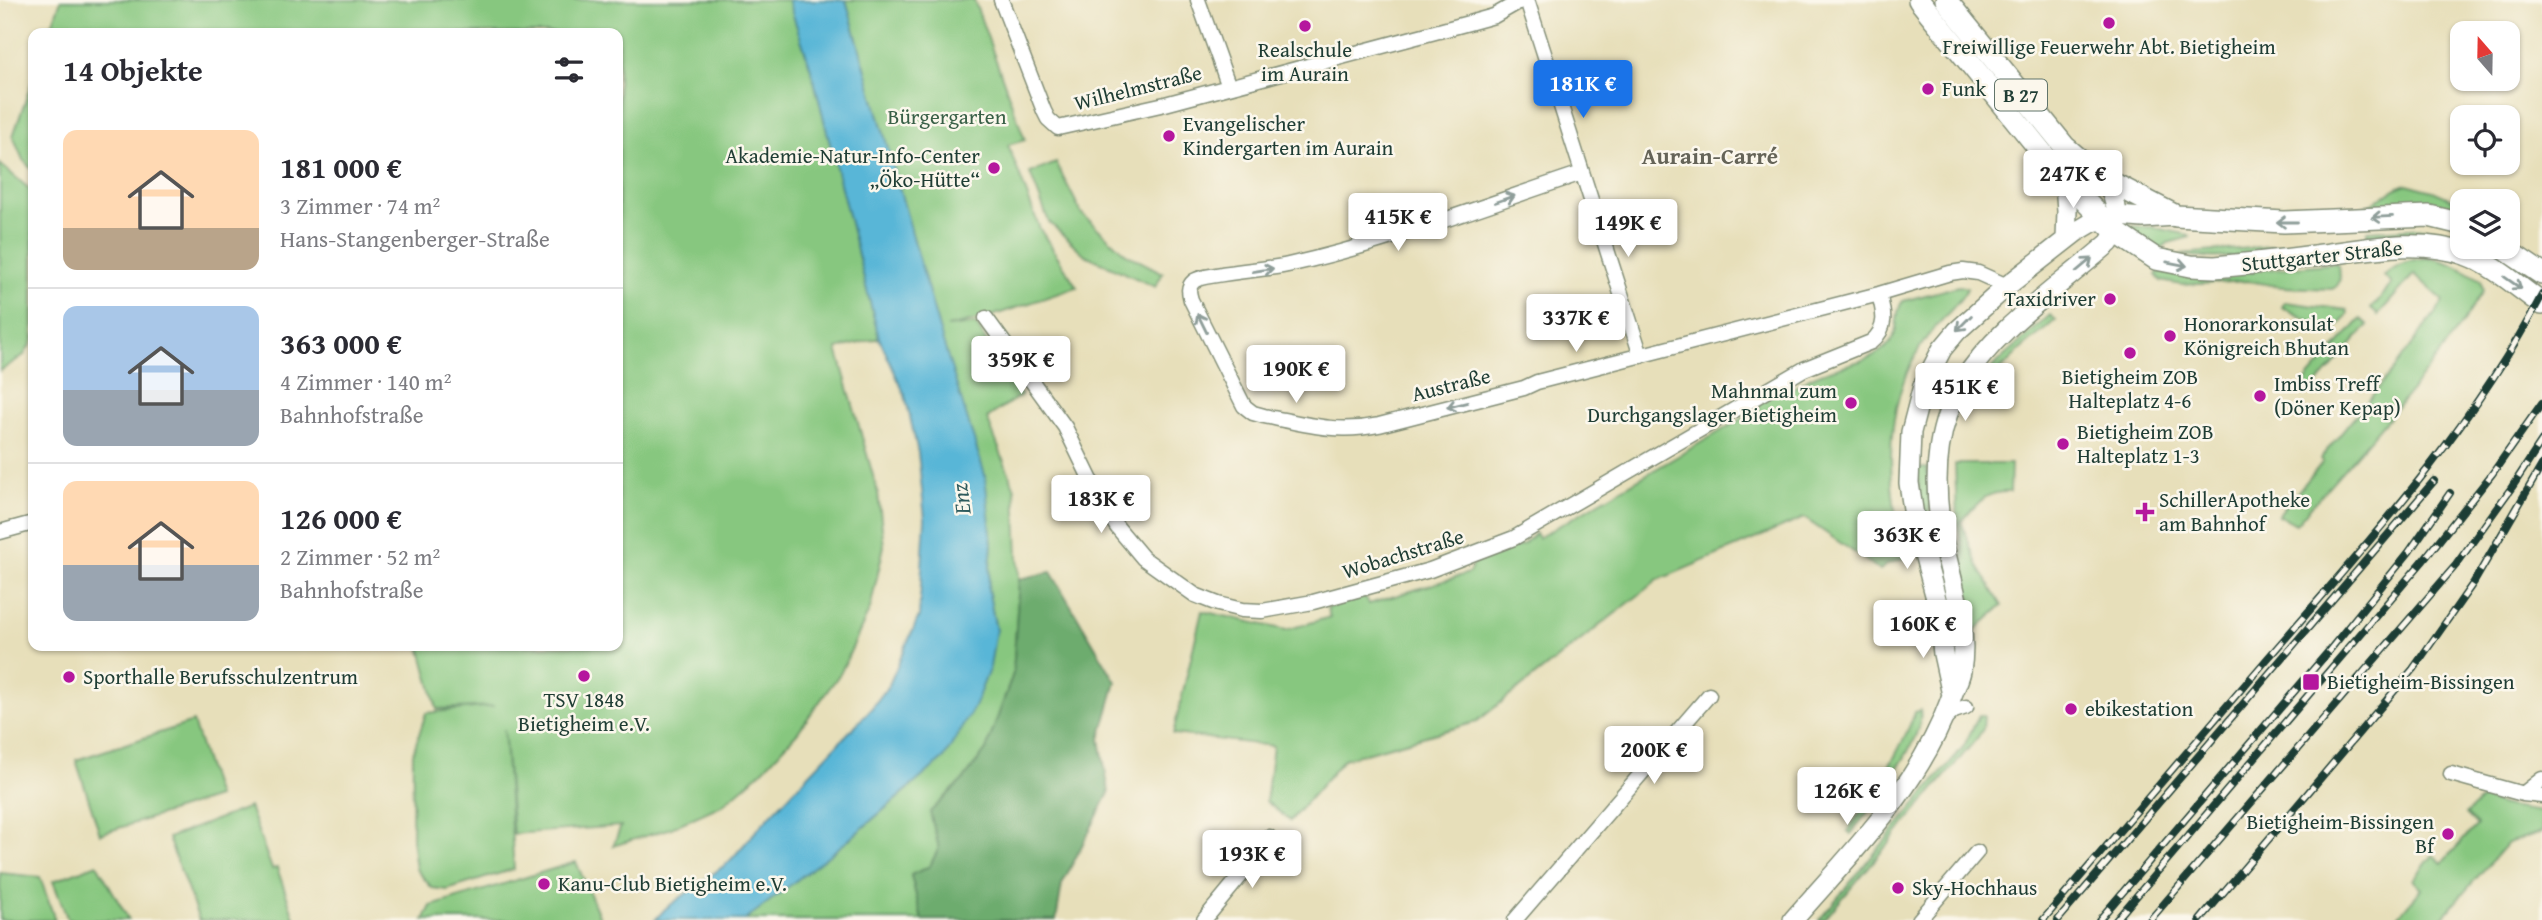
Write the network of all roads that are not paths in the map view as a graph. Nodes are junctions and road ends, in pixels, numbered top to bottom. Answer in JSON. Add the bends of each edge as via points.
{"nodes":[{"id":1,"x":1001,"y":0,"type":"edge"},
{"id":2,"x":1198,"y":0,"type":"edge"},
{"id":3,"x":1522,"y":0,"type":"edge"},
{"id":4,"x":1527,"y":0,"type":"edge"},
{"id":5,"x":1919,"y":0,"type":"edge"},
{"id":6,"x":1947,"y":0,"type":"edge"},
{"id":7,"x":1229,"y":87,"type":"junction"},
{"id":8,"x":1582,"y":173,"type":"junction"},
{"id":9,"x":2106,"y":180,"type":"junction"},
{"id":10,"x":2065,"y":181,"type":"junction"},
{"id":11,"x":2176,"y":216,"type":"junction"},
{"id":12,"x":2450,"y":221,"type":"edge"},
{"id":13,"x":2112,"y":223,"type":"junction"},
{"id":14,"x":2066,"y":239,"type":"junction"},
{"id":15,"x":2520,"y":259,"type":"edge"},
{"id":16,"x":2542,"y":274,"type":"edge"},
{"id":17,"x":2007,"y":286,"type":"junction"},
{"id":18,"x":1879,"y":295,"type":"junction"},
{"id":19,"x":2542,"y":304,"type":"edge"},
{"id":20,"x":986,"y":318,"type":"dead end"},
{"id":21,"x":1641,"y":356,"type":"junction"},
{"id":22,"x":28,"y":524,"type":"edge"},
{"id":23,"x":0,"y":532,"type":"edge"},
{"id":24,"x":1709,"y":695,"type":"dead end"},
{"id":25,"x":1959,"y":701,"type":"junction"},
{"id":26,"x":2451,"y":775,"type":"dead end"},
{"id":27,"x":2542,"y":779,"type":"edge"},
{"id":28,"x":2524,"y":794,"type":"junction"},
{"id":29,"x":2542,"y":796,"type":"edge"},
{"id":30,"x":1269,"y":838,"type":"dead end"},
{"id":31,"x":1977,"y":852,"type":"dead end"},
{"id":32,"x":1204,"y":920,"type":"edge"},
{"id":33,"x":1515,"y":920,"type":"edge"},
{"id":34,"x":1793,"y":920,"type":"edge"},
{"id":35,"x":1919,"y":920,"type":"edge"}],
"edges":[{"from":1,"to":7,"type":"street","name":"Wilhelmstraße","via":[[1044,111],[1058,128]]},
{"from":2,"to":7,"type":"street","name":"Wilhelmstraße"},
{"from":3,"to":7,"type":"street","name":"Wilhelmstraße","via":[[1494,16]]},
{"from":4,"to":8,"type":"street"},
{"from":5,"to":10,"type":"main road","number":"B 27"},
{"from":6,"to":9,"type":"main road","name":"Stuttgarter Straße","number":"B 27","via":[[2051,132]]},
{"from":8,"to":21,"type":"street"},
{"from":21,"to":8,"type":"street","name":"Austraße","one_way":true,"via":[[1379,425],[1336,430],[1264,416],[1244,406],[1191,300],[1189,290],[1204,276],[1280,267],[1342,252]]},
{"from":9,"to":11,"type":"main road","name":"Stuttgarter Straße","number":"B 27"},
{"from":9,"to":13,"type":"street","via":[[2113,195]]},
{"from":10,"to":13,"type":"main road","number":"B 27"},
{"from":10,"to":14,"type":"street"},
{"from":12,"to":11,"type":"main road","name":"Stuttgarter Straße","number":"B 27","one_way":true,"via":[[2429,216],[2284,222]]},
{"from":11,"to":13,"type":"street","name":"Stuttgarter Straße"},
{"from":13,"to":14,"type":"street","via":[[2083,227]]},
{"from":13,"to":19,"type":"main road","name":"Stuttgarter Straße","number":"B 27","one_way":true,"via":[[2156,260],[2191,267],[2437,247],[2483,263]]},
{"from":25,"to":13,"type":"street","one_way":true,"via":[[1963,643],[1940,522],[1936,461],[1940,436],[1952,400],[1969,372],[1986,351],[2109,243]]},
{"from":14,"to":17,"type":"street"},
{"from":15,"to":16,"type":"main road"},
{"from":17,"to":18,"type":"street","name":"Austraße","via":[[1963,271]]},
{"from":17,"to":25,"type":"street","one_way":true,"via":[[1942,349],[1923,386],[1910,432],[1910,501],[1938,606],[1943,654]]},
{"from":18,"to":20,"type":"street","name":"Wobachstraße","via":[[1883,327],[1871,342],[1804,369],[1514,538],[1430,570],[1262,611],[1205,599],[1143,558],[1104,507],[1065,427]]},
{"from":18,"to":21,"type":"street","name":"Austraße"},
{"from":22,"to":23,"type":"street"},
{"from":24,"to":33,"type":"street"},
{"from":25,"to":34,"type":"street","via":[[1940,724],[1907,785]]},
{"from":26,"to":28,"type":"street"},
{"from":27,"to":28,"type":"street"},
{"from":28,"to":29,"type":"street"},
{"from":30,"to":32,"type":"street"},
{"from":31,"to":35,"type":"street"}]}
